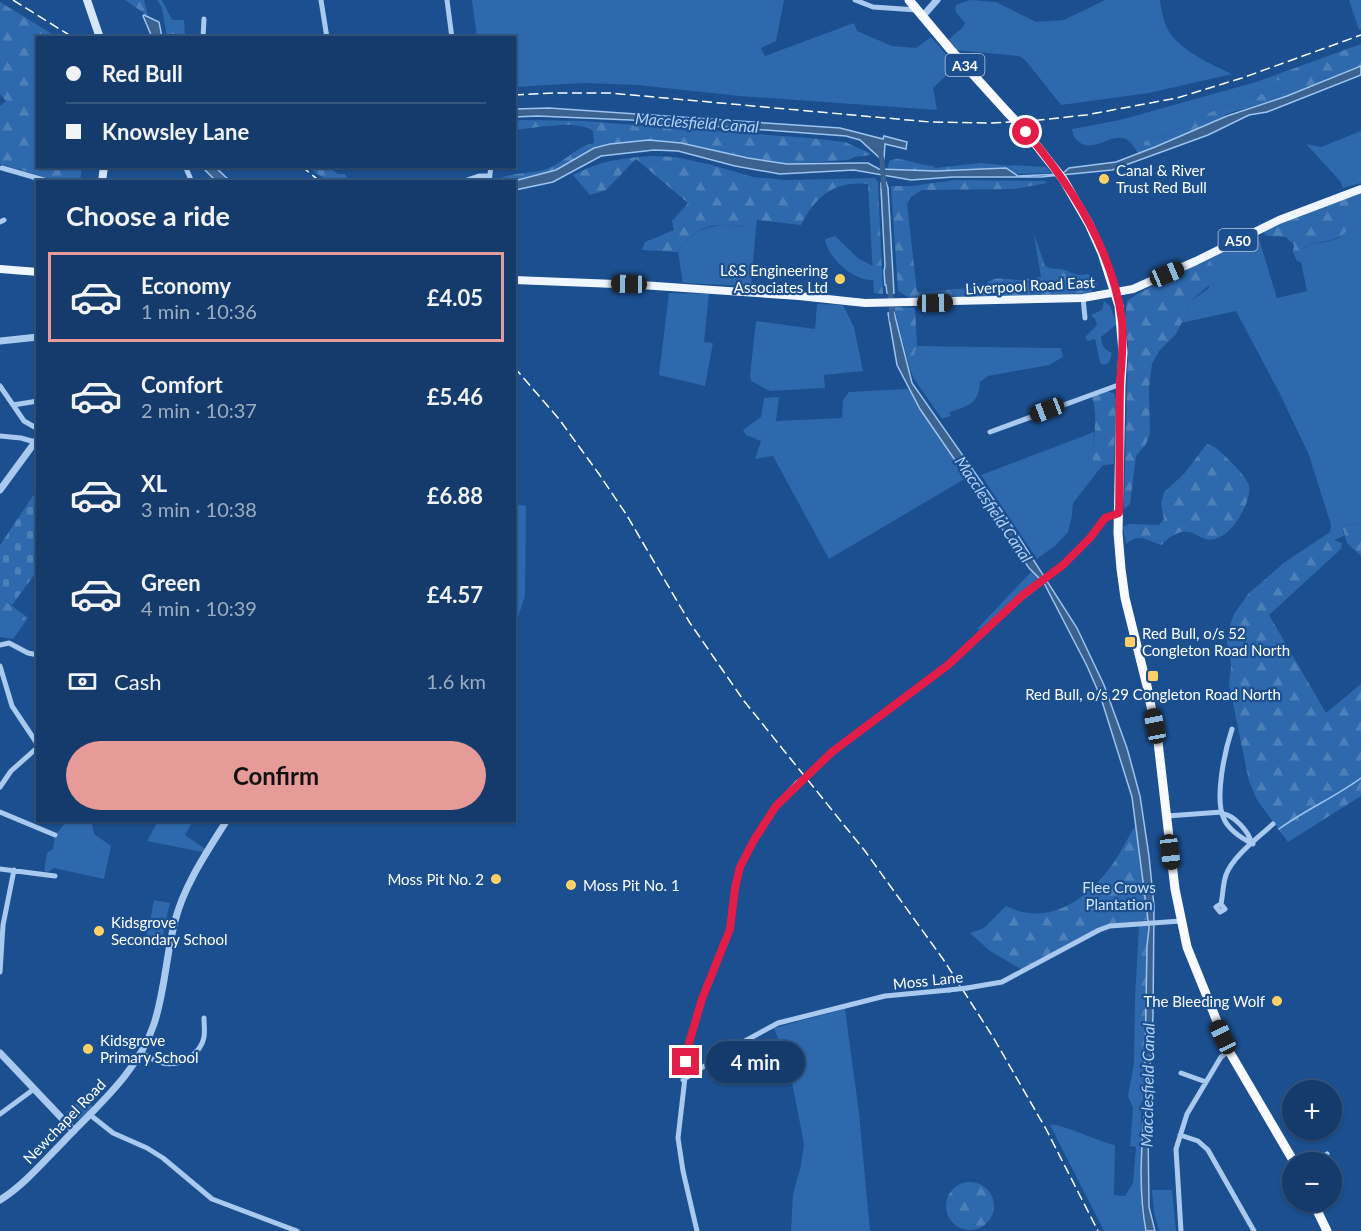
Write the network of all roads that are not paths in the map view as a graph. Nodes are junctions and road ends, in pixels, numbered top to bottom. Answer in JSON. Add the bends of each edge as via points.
{"nodes":[{"id":1,"x":87,"y":0,"type":"edge"},
{"id":2,"x":321,"y":0,"type":"edge"},
{"id":3,"x":447,"y":0,"type":"edge"},
{"id":4,"x":855,"y":0,"type":"edge"},
{"id":5,"x":909,"y":0,"type":"edge"},
{"id":6,"x":937,"y":0,"type":"edge"},
{"id":7,"x":919,"y":13,"type":"junction"},
{"id":8,"x":204,"y":19,"type":"dead end"},
{"id":9,"x":99,"y":36,"type":"edge"},
{"id":10,"x":203,"y":36,"type":"edge"},
{"id":11,"x":327,"y":36,"type":"edge"},
{"id":12,"x":452,"y":36,"type":"edge"},
{"id":13,"x":2,"y":168,"type":"dead end"},
{"id":14,"x":489,"y":179,"type":"edge"},
{"id":15,"x":44,"y":180,"type":"edge"},
{"id":16,"x":467,"y":180,"type":"edge"},
{"id":17,"x":1361,"y":189,"type":"edge"},
{"id":18,"x":0,"y":269,"type":"edge"},
{"id":19,"x":36,"y":272,"type":"edge"},
{"id":20,"x":516,"y":280,"type":"edge"},
{"id":21,"x":1116,"y":293,"type":"junction"},
{"id":22,"x":1083,"y":298,"type":"junction"},
{"id":23,"x":1085,"y":318,"type":"dead end"},
{"id":24,"x":36,"y":337,"type":"edge"},
{"id":25,"x":0,"y":341,"type":"edge"},
{"id":26,"x":1120,"y":384,"type":"junction"},
{"id":27,"x":0,"y":386,"type":"edge"},
{"id":28,"x":36,"y":401,"type":"edge"},
{"id":29,"x":13,"y":405,"type":"junction"},
{"id":30,"x":36,"y":428,"type":"edge"},
{"id":31,"x":990,"y":432,"type":"dead end"},
{"id":32,"x":0,"y":436,"type":"edge"},
{"id":33,"x":36,"y":440,"type":"edge"},
{"id":34,"x":1,"y":487,"type":"edge"},
{"id":35,"x":1119,"y":513,"type":"junction"},
{"id":36,"x":0,"y":645,"type":"edge"},
{"id":37,"x":36,"y":655,"type":"edge"},
{"id":38,"x":0,"y":666,"type":"edge"},
{"id":39,"x":1232,"y":729,"type":"dead end"},
{"id":40,"x":36,"y":743,"type":"edge"},
{"id":41,"x":36,"y":748,"type":"edge"},
{"id":42,"x":0,"y":787,"type":"edge"},
{"id":43,"x":0,"y":812,"type":"edge"},
{"id":44,"x":1223,"y":813,"type":"junction"},
{"id":45,"x":1167,"y":816,"type":"junction"},
{"id":46,"x":226,"y":822,"type":"edge"},
{"id":47,"x":1273,"y":824,"type":"dead end"},
{"id":48,"x":55,"y":835,"type":"dead end"},
{"id":49,"x":1252,"y":843,"type":"junction"},
{"id":50,"x":0,"y":869,"type":"edge"},
{"id":51,"x":14,"y":870,"type":"junction"},
{"id":52,"x":55,"y":876,"type":"dead end"},
{"id":53,"x":1221,"y":904,"type":"dead end"},
{"id":54,"x":1181,"y":921,"type":"junction"},
{"id":55,"x":0,"y":972,"type":"edge"},
{"id":56,"x":204,"y":1016,"type":"dead end"},
{"id":57,"x":1229,"y":1051,"type":"junction"},
{"id":58,"x":0,"y":1053,"type":"edge"},
{"id":59,"x":141,"y":1053,"type":"junction"},
{"id":60,"x":1182,"y":1073,"type":"dead end"},
{"id":61,"x":683,"y":1080,"type":"junction"},
{"id":62,"x":1206,"y":1082,"type":"junction"},
{"id":63,"x":34,"y":1089,"type":"junction"},
{"id":64,"x":0,"y":1114,"type":"edge"},
{"id":65,"x":89,"y":1114,"type":"junction"},
{"id":66,"x":74,"y":1131,"type":"junction"},
{"id":67,"x":1180,"y":1135,"type":"junction"},
{"id":68,"x":1288,"y":1152,"type":"edge"},
{"id":69,"x":0,"y":1200,"type":"edge"},
{"id":70,"x":1318,"y":1212,"type":"edge"},
{"id":71,"x":297,"y":1231,"type":"edge"},
{"id":72,"x":697,"y":1231,"type":"edge"},
{"id":73,"x":1181,"y":1231,"type":"edge"},
{"id":74,"x":1254,"y":1231,"type":"edge"},
{"id":75,"x":1327,"y":1231,"type":"edge"}],
"edges":[{"from":1,"to":9,"type":"main road"},
{"from":2,"to":11,"type":"street"},
{"from":3,"to":12,"type":"street"},
{"from":4,"to":7,"type":"street","via":[[873,7]]},
{"from":5,"to":7,"type":"highway","number":"A34"},
{"from":6,"to":7,"type":"street"},
{"from":7,"to":21,"type":"highway","number":"A34","bridge":true,"via":[[1063,179],[1084,214]]},
{"from":8,"to":10,"type":"street"},
{"from":13,"to":15,"type":"street"},
{"from":14,"to":16,"type":"street","via":[[479,176]]},
{"from":17,"to":21,"type":"main road","number":"A50","via":[[1279,220],[1196,261]]},
{"from":18,"to":19,"type":"main road"},
{"from":20,"to":22,"type":"main road","name":"Liverpool Road East","number":"A50","via":[[641,285],[865,303]]},
{"from":21,"to":22,"type":"main road","name":"Liverpool Road East","number":"A50"},
{"from":21,"to":26,"type":"highway","number":"A34","via":[[1122,322]]},
{"from":22,"to":23,"type":"street"},
{"from":24,"to":25,"type":"street"},
{"from":26,"to":31,"type":"street"},
{"from":26,"to":35,"type":"highway","number":"A34"},
{"from":27,"to":29,"type":"street"},
{"from":28,"to":29,"type":"street"},
{"from":29,"to":30,"type":"street","via":[[24,421]]},
{"from":32,"to":33,"type":"street"},
{"from":33,"to":34,"type":"street"},
{"from":35,"to":45,"type":"highway","number":"A34","via":[[1125,598],[1149,692]]},
{"from":35,"to":61,"type":"street","bridge":true,"via":[[1105,518],[1090,538],[948,665],[850,737],[776,806],[740,867],[730,929],[702,999]]},
{"from":36,"to":37,"type":"street","via":[[9,643]]},
{"from":38,"to":40,"type":"street","via":[[12,706]]},
{"from":39,"to":44,"type":"street","via":[[1222,776]]},
{"from":41,"to":42,"type":"street"},
{"from":43,"to":48,"type":"street"},
{"from":44,"to":45,"type":"street"},
{"from":44,"to":49,"type":"street","via":[[1245,841]]},
{"from":45,"to":54,"type":"highway","number":"A34"},
{"from":46,"to":59,"type":"street","name":"Newchapel Road","via":[[175,919],[154,1024]]},
{"from":47,"to":49,"type":"street"},
{"from":49,"to":53,"type":"street","via":[[1226,874]]},
{"from":50,"to":51,"type":"street"},
{"from":51,"to":52,"type":"street"},
{"from":51,"to":55,"type":"street","via":[[3,925]]},
{"from":54,"to":57,"type":"highway","number":"A34","via":[[1197,975]]},
{"from":54,"to":61,"type":"street","name":"Moss Lane","bridge":true,"via":[[1110,926],[1002,982],[885,996],[778,1023]]},
{"from":56,"to":59,"type":"street","via":[[204,1038],[200,1048],[188,1058],[163,1063]]},
{"from":57,"to":62,"type":"street"},
{"from":57,"to":68,"type":"highway","number":"A34"},
{"from":58,"to":63,"type":"street"},
{"from":59,"to":65,"type":"street","name":"Newchapel Road","via":[[115,1089]]},
{"from":60,"to":62,"type":"street"},
{"from":61,"to":72,"type":"street","via":[[678,1138]]},
{"from":62,"to":67,"type":"street"},
{"from":63,"to":64,"type":"street"},
{"from":63,"to":66,"type":"street"},
{"from":65,"to":66,"type":"street","name":"Newchapel Road"},
{"from":65,"to":71,"type":"street","via":[[113,1133],[163,1158],[212,1199]]},
{"from":66,"to":69,"type":"street","name":"Newchapel Road","via":[[25,1181]]},
{"from":67,"to":73,"type":"street","via":[[1176,1173]]},
{"from":67,"to":74,"type":"street","via":[[1198,1141],[1208,1150]]},
{"from":70,"to":75,"type":"highway"}]}
